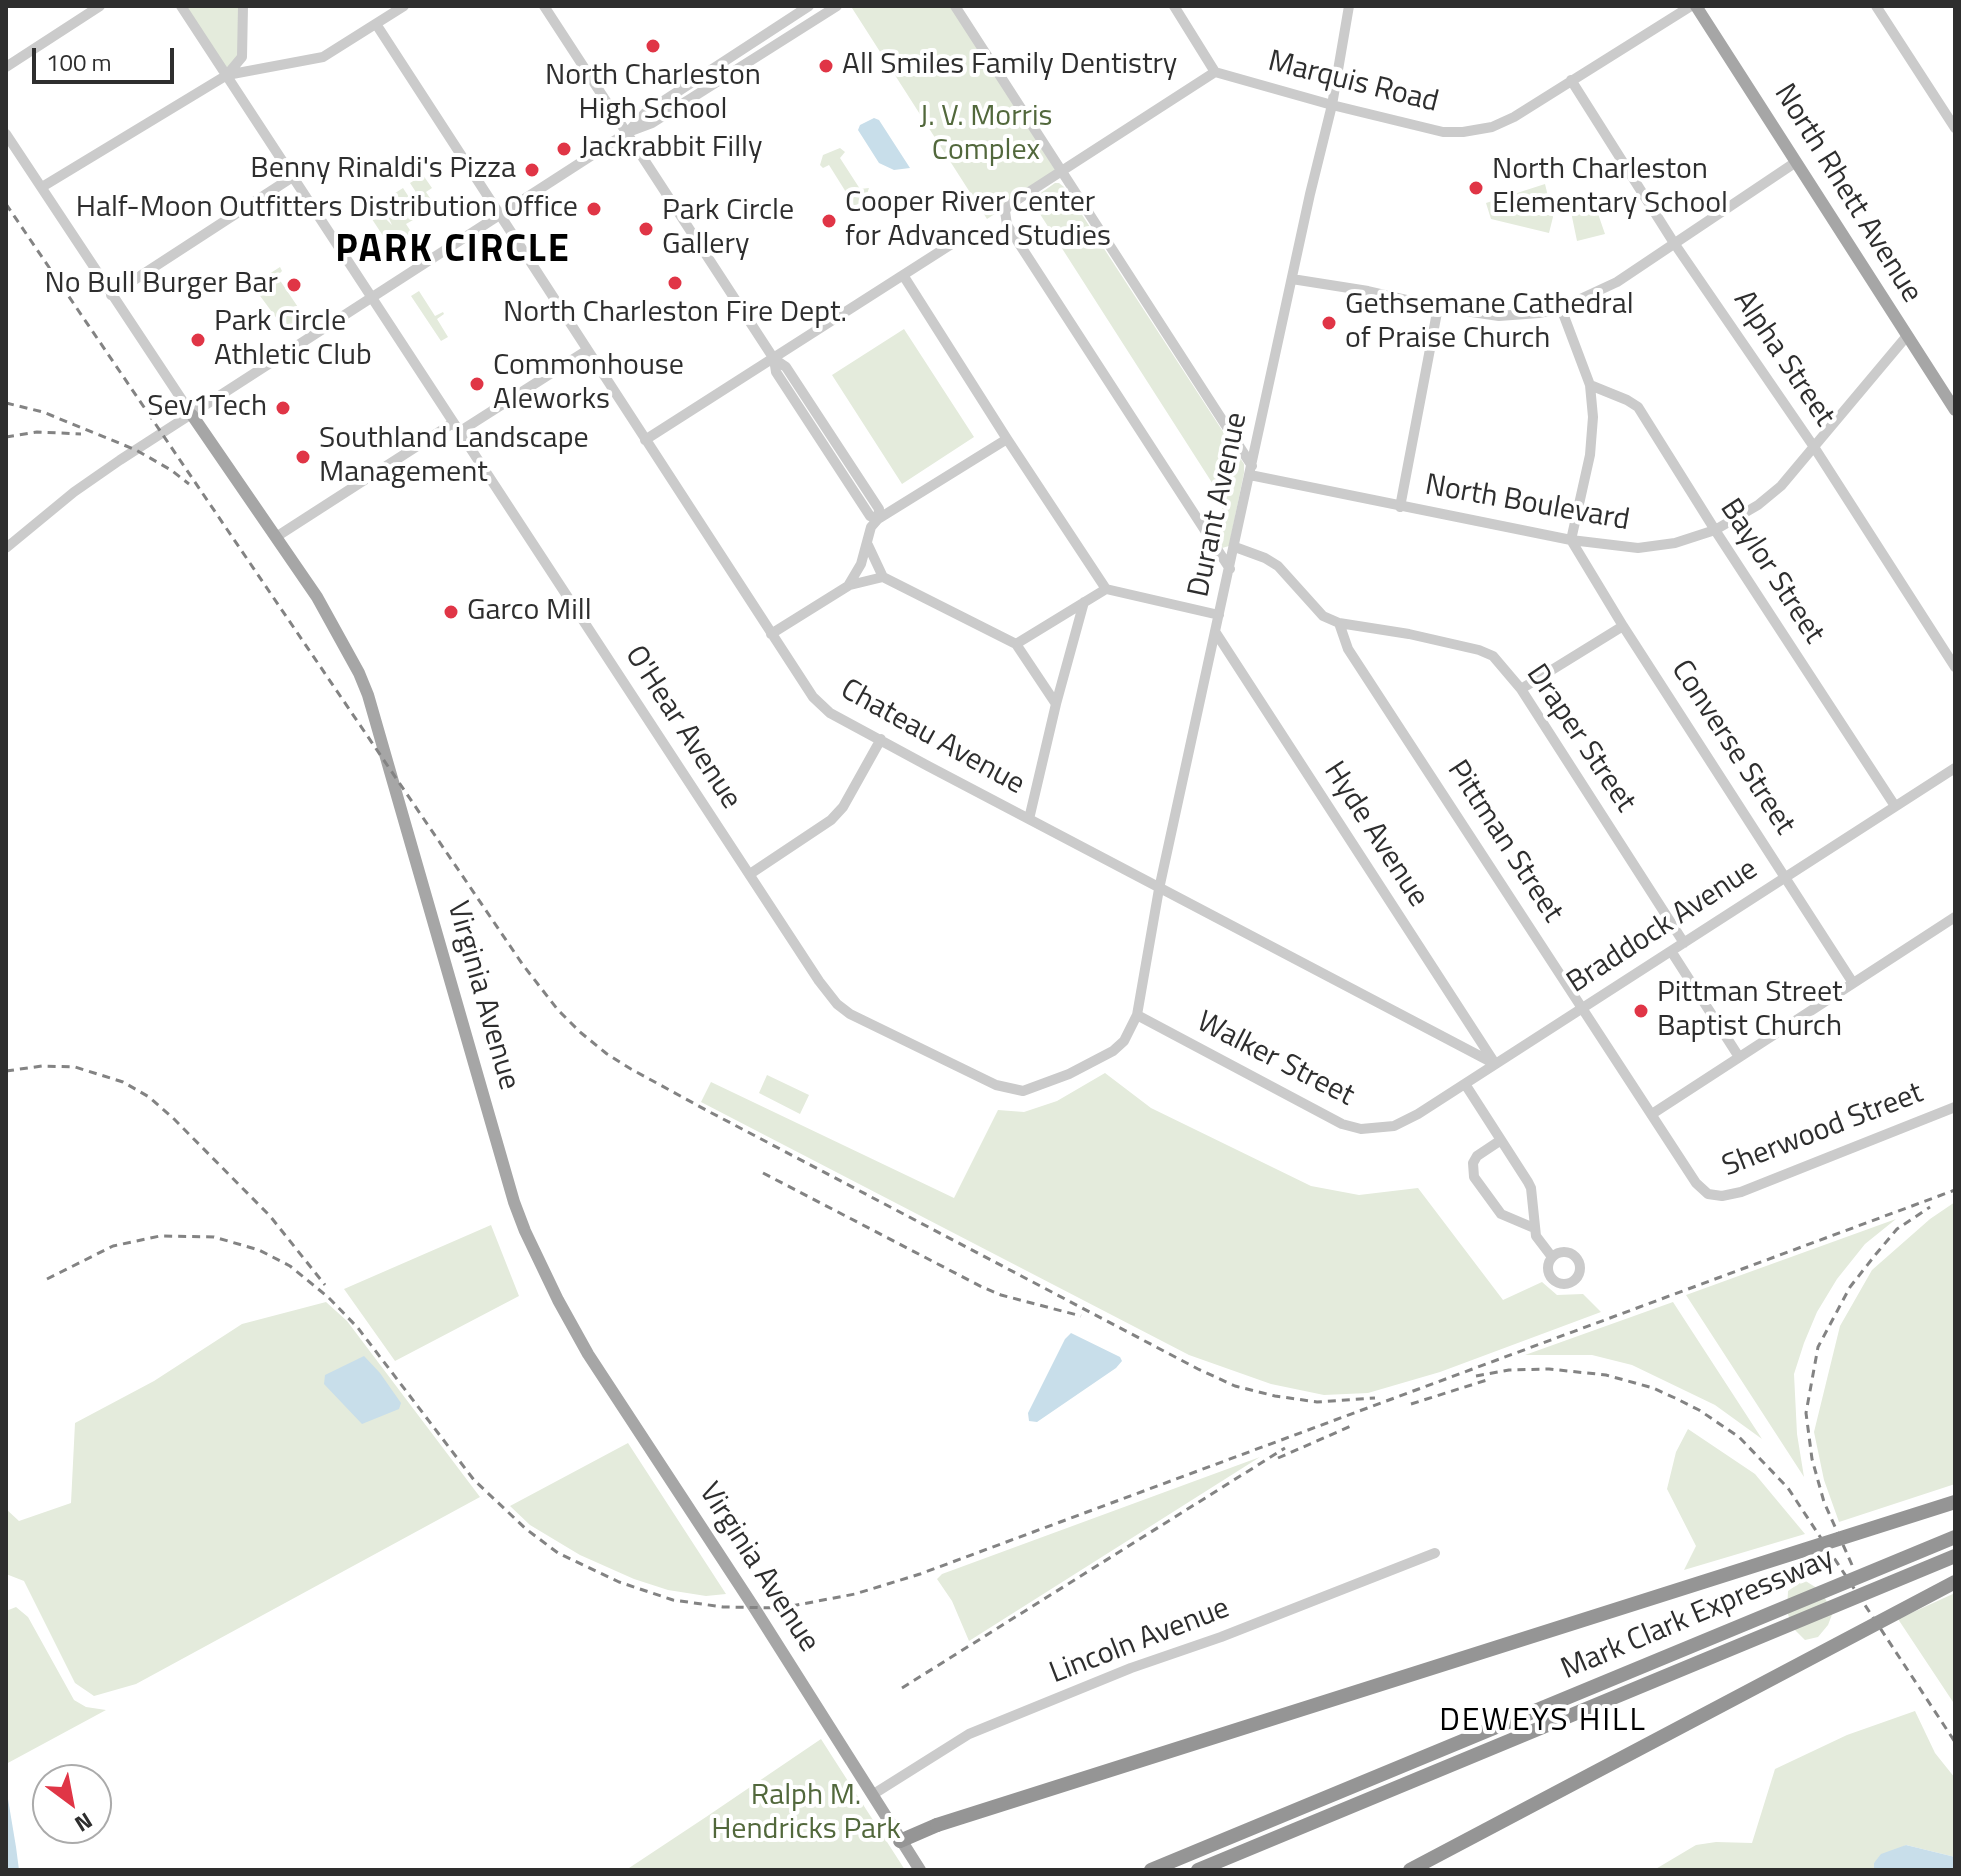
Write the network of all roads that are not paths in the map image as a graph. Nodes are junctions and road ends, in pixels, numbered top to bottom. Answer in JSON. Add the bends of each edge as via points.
{"nodes":[{"id":1,"x":100,"y":6,"type":"edge"},
{"id":2,"x":181,"y":6,"type":"edge"},
{"id":3,"x":243,"y":6,"type":"edge"},
{"id":4,"x":404,"y":6,"type":"edge"},
{"id":5,"x":544,"y":6,"type":"edge"},
{"id":6,"x":809,"y":6,"type":"edge"},
{"id":7,"x":837,"y":6,"type":"edge"},
{"id":8,"x":955,"y":6,"type":"edge"},
{"id":9,"x":1174,"y":6,"type":"edge"},
{"id":10,"x":1349,"y":6,"type":"edge"},
{"id":11,"x":1693,"y":6,"type":"edge"},
{"id":12,"x":1876,"y":6,"type":"edge"},
{"id":13,"x":376,"y":24,"type":"junction"},
{"id":14,"x":6,"y":67,"type":"edge"},
{"id":15,"x":1215,"y":72,"type":"junction"},
{"id":16,"x":227,"y":75,"type":"junction"},
{"id":17,"x":1571,"y":80,"type":"junction"},
{"id":18,"x":1332,"y":105,"type":"junction"},
{"id":19,"x":1955,"y":128,"type":"edge"},
{"id":20,"x":628,"y":132,"type":"junction"},
{"id":21,"x":6,"y":134,"type":"edge"},
{"id":22,"x":1796,"y":162,"type":"junction"},
{"id":23,"x":1062,"y":171,"type":"junction"},
{"id":24,"x":294,"y":176,"type":"junction"},
{"id":25,"x":42,"y":187,"type":"junction"},
{"id":26,"x":499,"y":216,"type":"junction"},
{"id":27,"x":961,"y":238,"type":"dead end"},
{"id":28,"x":1674,"y":243,"type":"junction"},
{"id":29,"x":903,"y":275,"type":"junction"},
{"id":30,"x":1292,"y":279,"type":"junction"},
{"id":31,"x":111,"y":295,"type":"junction"},
{"id":32,"x":372,"y":298,"type":"junction"},
{"id":33,"x":1438,"y":307,"type":"junction"},
{"id":34,"x":1561,"y":308,"type":"junction"},
{"id":35,"x":1906,"y":337,"type":"junction"},
{"id":36,"x":586,"y":351,"type":"junction"},
{"id":37,"x":774,"y":359,"type":"junction"},
{"id":38,"x":1590,"y":385,"type":"junction"},
{"id":39,"x":1955,"y":410,"type":"edge"},
{"id":40,"x":192,"y":415,"type":"junction"},
{"id":41,"x":456,"y":428,"type":"junction"},
{"id":42,"x":1007,"y":439,"type":"junction"},
{"id":43,"x":645,"y":440,"type":"junction"},
{"id":44,"x":1814,"y":447,"type":"junction"},
{"id":45,"x":1251,"y":470,"type":"junction"},
{"id":46,"x":1400,"y":507,"type":"junction"},
{"id":47,"x":878,"y":519,"type":"junction"},
{"id":48,"x":1715,"y":530,"type":"junction"},
{"id":49,"x":276,"y":537,"type":"junction"},
{"id":50,"x":1571,"y":540,"type":"junction"},
{"id":51,"x":868,"y":545,"type":"junction"},
{"id":52,"x":1235,"y":547,"type":"junction"},
{"id":53,"x":6,"y":548,"type":"edge"},
{"id":54,"x":1230,"y":569,"type":"junction"},
{"id":55,"x":883,"y":577,"type":"junction"},
{"id":56,"x":848,"y":586,"type":"junction"},
{"id":57,"x":1106,"y":589,"type":"junction"},
{"id":58,"x":1084,"y":602,"type":"junction"},
{"id":59,"x":1219,"y":615,"type":"junction"},
{"id":60,"x":1339,"y":623,"type":"junction"},
{"id":61,"x":1623,"y":626,"type":"junction"},
{"id":62,"x":1216,"y":633,"type":"junction"},
{"id":63,"x":771,"y":634,"type":"junction"},
{"id":64,"x":1016,"y":644,"type":"junction"},
{"id":65,"x":1955,"y":667,"type":"edge"},
{"id":66,"x":1521,"y":689,"type":"junction"},
{"id":67,"x":1056,"y":704,"type":"junction"},
{"id":68,"x":881,"y":739,"type":"junction"},
{"id":69,"x":1955,"y":768,"type":"edge"},
{"id":70,"x":1895,"y":806,"type":"junction"},
{"id":71,"x":1029,"y":819,"type":"junction"},
{"id":72,"x":750,"y":874,"type":"junction"},
{"id":73,"x":1786,"y":876,"type":"junction"},
{"id":74,"x":1159,"y":889,"type":"junction"},
{"id":75,"x":1955,"y":917,"type":"edge"},
{"id":76,"x":1684,"y":943,"type":"junction"},
{"id":77,"x":1671,"y":951,"type":"junction"},
{"id":78,"x":1853,"y":983,"type":"junction"},
{"id":79,"x":1583,"y":1008,"type":"junction"},
{"id":80,"x":1137,"y":1015,"type":"junction"},
{"id":81,"x":1519,"y":1050,"type":"joint"},
{"id":82,"x":1739,"y":1057,"type":"junction"},
{"id":83,"x":1495,"y":1064,"type":"junction"},
{"id":84,"x":1465,"y":1084,"type":"junction"},
{"id":85,"x":1955,"y":1107,"type":"edge"},
{"id":86,"x":1652,"y":1114,"type":"junction"},
{"id":87,"x":1501,"y":1140,"type":"junction"},
{"id":88,"x":1708,"y":1194,"type":"joint"},
{"id":89,"x":1534,"y":1228,"type":"junction"},
{"id":90,"x":1552,"y":1257,"type":"dead end"},
{"id":91,"x":1955,"y":1502,"type":"edge"},
{"id":92,"x":1955,"y":1537,"type":"edge"},
{"id":93,"x":1435,"y":1553,"type":"dead end"},
{"id":94,"x":1955,"y":1556,"type":"edge"},
{"id":95,"x":1955,"y":1582,"type":"edge"},
{"id":96,"x":872,"y":1795,"type":"junction"},
{"id":97,"x":900,"y":1841,"type":"junction"},
{"id":98,"x":920,"y":1870,"type":"edge"},
{"id":99,"x":1151,"y":1870,"type":"edge"},
{"id":100,"x":1198,"y":1870,"type":"edge"},
{"id":101,"x":1410,"y":1870,"type":"edge"}],
"edges":[{"from":1,"to":14,"type":"street"},
{"from":2,"to":16,"type":"street","name":"O'Hear Avenue"},
{"from":3,"to":16,"type":"street","via":[[242,57]]},
{"from":4,"to":13,"type":"street"},
{"from":5,"to":20,"type":"street"},
{"from":6,"to":20,"type":"street","via":[[645,113]]},
{"from":7,"to":20,"type":"street","via":[[652,123]]},
{"from":8,"to":23,"type":"street"},
{"from":9,"to":15,"type":"street"},
{"from":10,"to":18,"type":"street","name":"Durant Avenue"},
{"from":11,"to":17,"type":"street","name":"Marquis Road"},
{"from":11,"to":22,"type":"main road","name":"North Rhett Avenue"},
{"from":12,"to":19,"type":"street"},
{"from":13,"to":16,"type":"street","via":[[323,57]]},
{"from":13,"to":26,"type":"street","name":"Chateau Avenue"},
{"from":15,"to":18,"type":"street","name":"Marquis Road"},
{"from":15,"to":23,"type":"street"},
{"from":16,"to":24,"type":"street","name":"O'Hear Avenue"},
{"from":16,"to":25,"type":"street"},
{"from":17,"to":18,"type":"street","name":"Marquis Road","via":[[1514,117],[1463,132],[1443,132]]},
{"from":17,"to":28,"type":"street","name":"Alpha Street"},
{"from":18,"to":30,"type":"street","name":"Durant Avenue"},
{"from":20,"to":26,"type":"street"},
{"from":20,"to":37,"type":"street"},
{"from":21,"to":25,"type":"street","name":"Virginia Avenue"},
{"from":22,"to":28,"type":"street"},
{"from":22,"to":35,"type":"main road","name":"North Rhett Avenue"},
{"from":23,"to":45,"type":"street"},
{"from":23,"to":54,"type":"street","via":[[1009,205],[1007,225]]},
{"from":24,"to":31,"type":"street"},
{"from":24,"to":32,"type":"street","name":"O'Hear Avenue"},
{"from":25,"to":31,"type":"street","name":"Virginia Avenue"},
{"from":26,"to":32,"type":"street"},
{"from":26,"to":36,"type":"street","name":"Chateau Avenue"},
{"from":27,"to":29,"type":"street"},
{"from":28,"to":34,"type":"street","via":[[1617,282]]},
{"from":28,"to":44,"type":"street","name":"Alpha Street"},
{"from":29,"to":37,"type":"street"},
{"from":29,"to":42,"type":"street"},
{"from":30,"to":33,"type":"street"},
{"from":30,"to":45,"type":"street","name":"Durant Avenue"},
{"from":31,"to":40,"type":"street","name":"Virginia Avenue"},
{"from":32,"to":40,"type":"street"},
{"from":32,"to":41,"type":"street","name":"O'Hear Avenue"},
{"from":33,"to":34,"type":"street","via":[[1499,316]]},
{"from":33,"to":46,"type":"street"},
{"from":34,"to":38,"type":"street"},
{"from":35,"to":39,"type":"main road","name":"North Rhett Avenue"},
{"from":35,"to":44,"type":"street","name":"North Boulevard"},
{"from":36,"to":41,"type":"street"},
{"from":36,"to":43,"type":"street","name":"Chateau Avenue"},
{"from":37,"to":43,"type":"street"},
{"from":37,"to":47,"type":"street","via":[[776,372],[870,516]]},
{"from":38,"to":48,"type":"street","name":"Baylor Street","via":[[1638,407]]},
{"from":38,"to":50,"type":"street","via":[[1590,455]]},
{"from":40,"to":49,"type":"main road","name":"Virginia Avenue"},
{"from":40,"to":53,"type":"street","via":[[74,492]]},
{"from":41,"to":49,"type":"street"},
{"from":41,"to":72,"type":"street","name":"O'Hear Avenue"},
{"from":42,"to":47,"type":"street"},
{"from":42,"to":57,"type":"street"},
{"from":43,"to":63,"type":"street","name":"Chateau Avenue"},
{"from":44,"to":48,"type":"street","name":"North Boulevard","via":[[1781,486]]},
{"from":44,"to":65,"type":"street","name":"Alpha Street"},
{"from":45,"to":46,"type":"street","name":"North Boulevard"},
{"from":45,"to":52,"type":"street","name":"Durant Avenue"},
{"from":46,"to":50,"type":"street","name":"North Boulevard"},
{"from":47,"to":51,"type":"street"},
{"from":48,"to":50,"type":"street","name":"North Boulevard","via":[[1638,548]]},
{"from":48,"to":70,"type":"street","name":"Baylor Street"},
{"from":49,"to":96,"type":"main road","name":"Virginia Avenue","via":[[328,615],[368,695],[525,1231],[588,1354]]},
{"from":50,"to":61,"type":"street","name":"Converse Street"},
{"from":51,"to":55,"type":"street"},
{"from":51,"to":56,"type":"street"},
{"from":52,"to":54,"type":"street","name":"Durant Avenue"},
{"from":52,"to":60,"type":"street","name":"Pittman Street","via":[[1278,566],[1323,616]]},
{"from":54,"to":59,"type":"street","name":"Durant Avenue"},
{"from":55,"to":56,"type":"street"},
{"from":55,"to":64,"type":"street"},
{"from":56,"to":63,"type":"street"},
{"from":57,"to":58,"type":"street"},
{"from":57,"to":59,"type":"street"},
{"from":58,"to":64,"type":"street"},
{"from":58,"to":67,"type":"street"},
{"from":59,"to":62,"type":"street","name":"Durant Avenue"},
{"from":60,"to":66,"type":"street","name":"Draper Street","via":[[1479,650],[1493,656]]},
{"from":60,"to":79,"type":"street","name":"Pittman Street","via":[[1348,649]]},
{"from":61,"to":66,"type":"street"},
{"from":61,"to":73,"type":"street","name":"Converse Street"},
{"from":62,"to":74,"type":"street","name":"Durant Avenue"},
{"from":62,"to":83,"type":"street","name":"Hyde Avenue"},
{"from":63,"to":68,"type":"street","name":"Chateau Avenue","via":[[813,697],[830,713]]},
{"from":64,"to":67,"type":"street"},
{"from":66,"to":76,"type":"street","name":"Draper Street"},
{"from":67,"to":71,"type":"street"},
{"from":68,"to":71,"type":"street","name":"Chateau Avenue"},
{"from":68,"to":72,"type":"street","via":[[831,820]]},
{"from":69,"to":70,"type":"street","name":"Braddock Avenue"},
{"from":70,"to":73,"type":"street","name":"Braddock Avenue"},
{"from":71,"to":74,"type":"street","name":"Chateau Avenue"},
{"from":72,"to":80,"type":"street","name":"O'Hear Avenue","via":[[837,1004],[996,1085],[1034,1090],[1069,1074],[1113,1051]]},
{"from":73,"to":76,"type":"street","name":"Braddock Avenue"},
{"from":73,"to":78,"type":"street","name":"Converse Street"},
{"from":74,"to":80,"type":"street","name":"Durant Avenue"},
{"from":74,"to":83,"type":"street","name":"Chateau Avenue"},
{"from":75,"to":78,"type":"street"},
{"from":76,"to":77,"type":"street","name":"Braddock Avenue"},
{"from":77,"to":79,"type":"street","name":"Braddock Avenue"},
{"from":77,"to":82,"type":"street"},
{"from":78,"to":82,"type":"street"},
{"from":79,"to":81,"type":"street","name":"Braddock Avenue"},
{"from":79,"to":86,"type":"street","name":"Pittman Street"},
{"from":80,"to":84,"type":"street","name":"Walker Street","via":[[1342,1124],[1361,1129],[1394,1126]]},
{"from":81,"to":83,"type":"street","name":"Walker Street"},
{"from":82,"to":86,"type":"street"},
{"from":83,"to":84,"type":"street","name":"Walker Street"},
{"from":84,"to":87,"type":"street"},
{"from":85,"to":88,"type":"street","name":"Sherwood Street","via":[[1741,1192]]},
{"from":86,"to":88,"type":"street","name":"Pittman Street"},
{"from":87,"to":89,"type":"street","via":[[1531,1188]]},
{"from":87,"to":89,"type":"street","via":[[1477,1156],[1474,1177],[1501,1214]]},
{"from":89,"to":90,"type":"street"},
{"from":91,"to":97,"type":"highway","bridge":true},
{"from":92,"to":99,"type":"highway","name":"Mark Clark Expressway","bridge":true},
{"from":93,"to":96,"type":"street","name":"Lincoln Avenue","via":[[969,1734]]},
{"from":94,"to":100,"type":"highway","name":"Mark Clark Expressway","bridge":true},
{"from":95,"to":101,"type":"highway","bridge":true},
{"from":96,"to":97,"type":"main road","name":"Virginia Avenue"},
{"from":97,"to":98,"type":"main road","name":"Virginia Avenue"}]}
